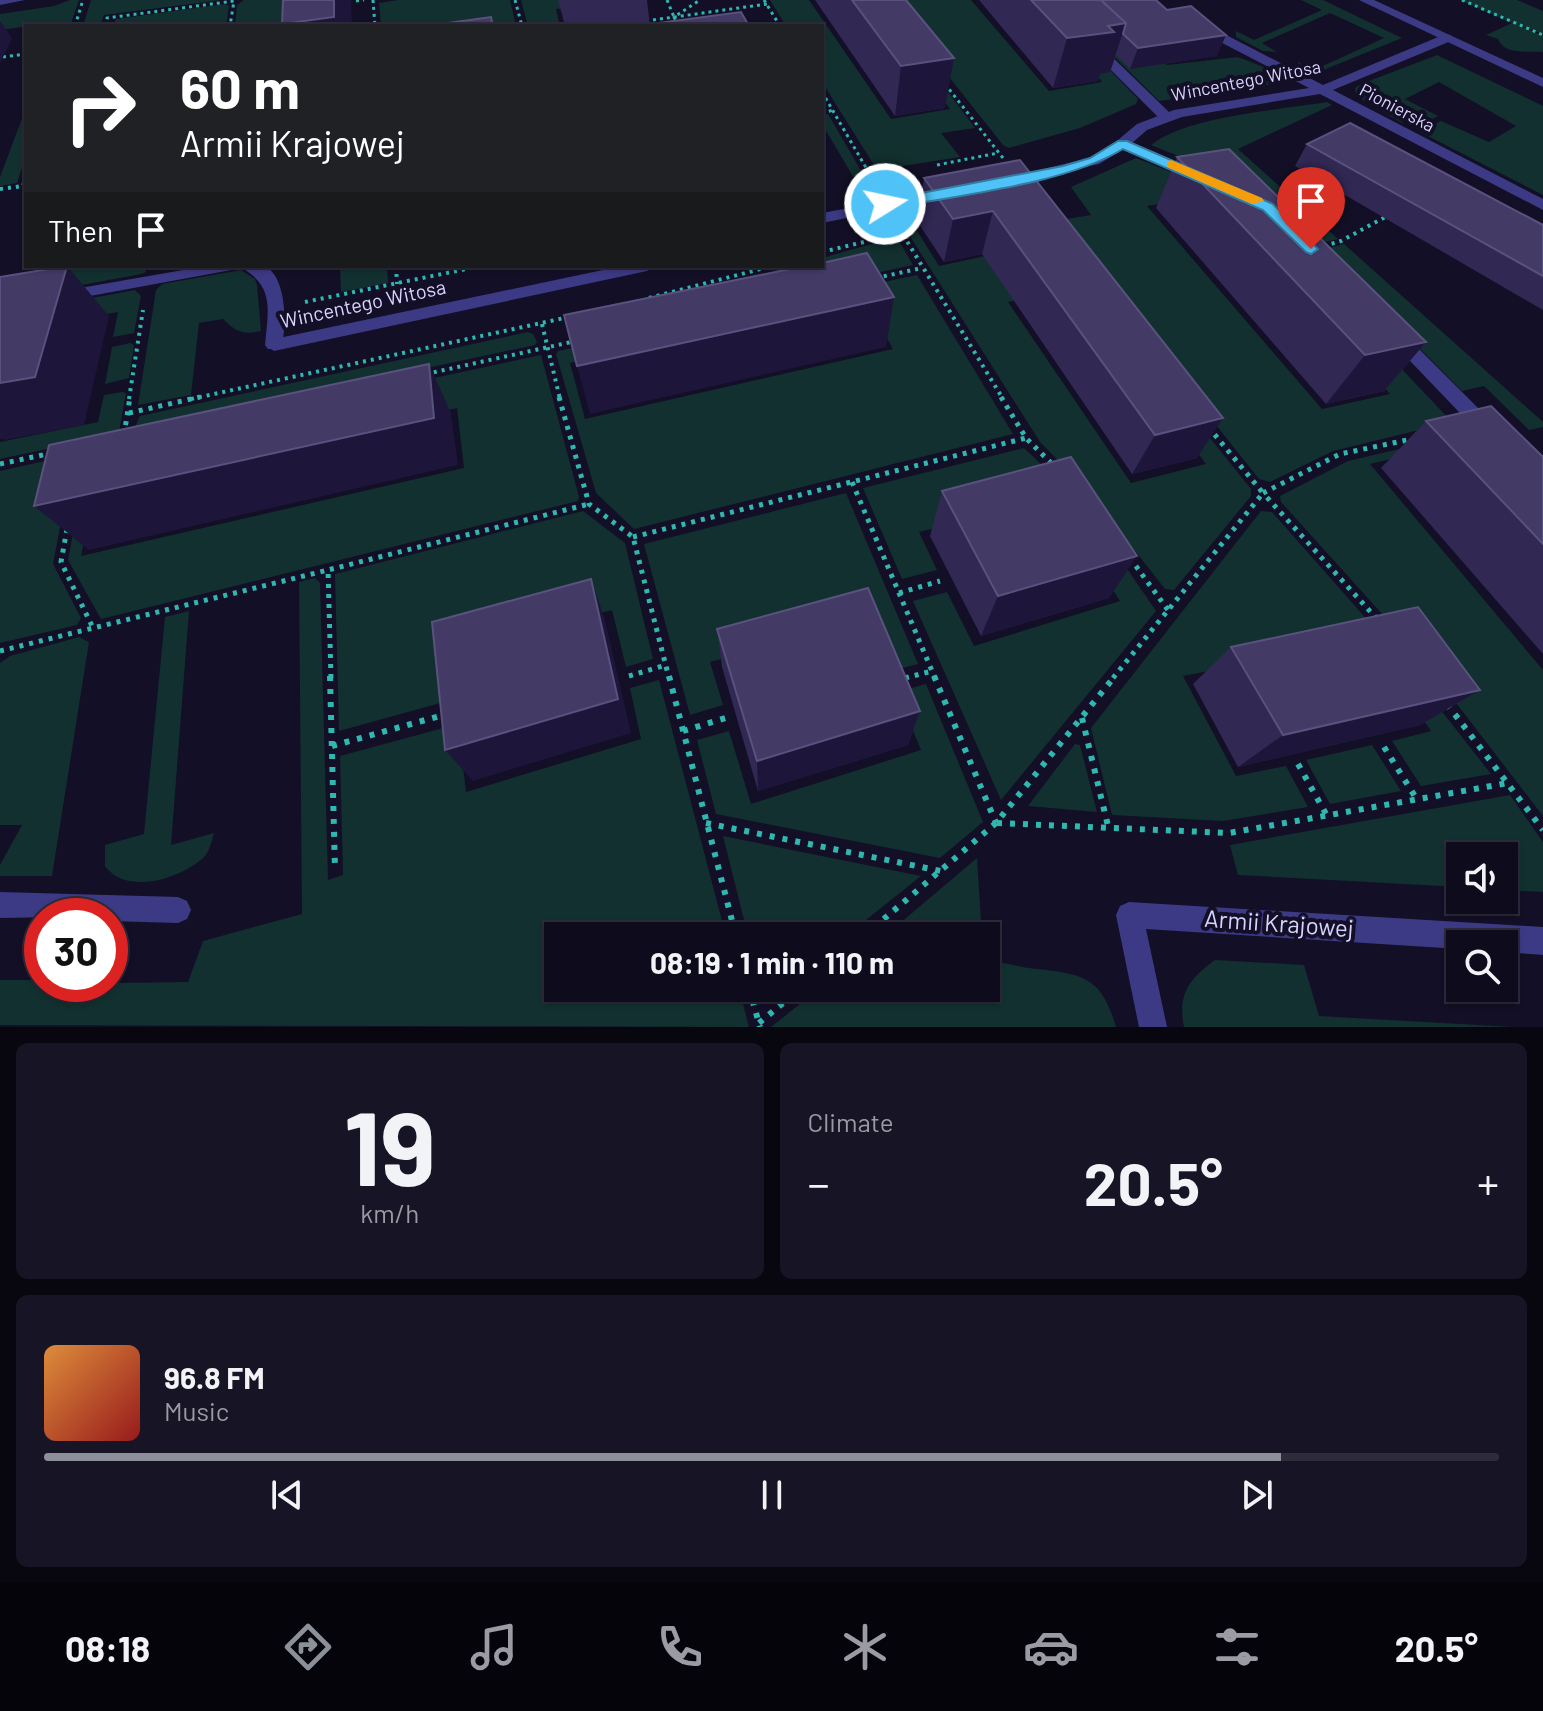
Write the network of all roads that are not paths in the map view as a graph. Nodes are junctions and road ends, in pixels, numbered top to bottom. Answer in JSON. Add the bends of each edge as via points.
{"nodes":[{"id":1,"x":19,"y":0,"type":"edge"},
{"id":2,"x":1365,"y":0,"type":"edge"},
{"id":3,"x":0,"y":2,"type":"edge"},
{"id":4,"x":1187,"y":20,"type":"edge"},
{"id":5,"x":1086,"y":38,"type":"edge"},
{"id":6,"x":1447,"y":38,"type":"junction"},
{"id":7,"x":1543,"y":83,"type":"edge"},
{"id":8,"x":1322,"y":90,"type":"junction"},
{"id":9,"x":1166,"y":117,"type":"junction"},
{"id":10,"x":1123,"y":144,"type":"junction"},
{"id":11,"x":1207,"y":179,"type":"edge"},
{"id":12,"x":995,"y":184,"type":"edge"},
{"id":13,"x":955,"y":192,"type":"edge"},
{"id":14,"x":1543,"y":205,"type":"edge"},
{"id":15,"x":824,"y":218,"type":"edge"},
{"id":16,"x":225,"y":268,"type":"edge"},
{"id":17,"x":253,"y":268,"type":"edge"},
{"id":18,"x":638,"y":268,"type":"edge"},
{"id":19,"x":44,"y":300,"type":"edge"},
{"id":20,"x":1378,"y":318,"type":"edge"},
{"id":21,"x":1501,"y":443,"type":"edge"},
{"id":22,"x":0,"y":905,"type":"edge"},
{"id":23,"x":178,"y":910,"type":"dead end"},
{"id":24,"x":1543,"y":941,"type":"edge"},
{"id":25,"x":1153,"y":1027,"type":"edge"}],
"edges":[{"from":1,"to":3,"type":"street"},
{"from":2,"to":6,"type":"street"},
{"from":4,"to":8,"type":"street","name":"Pionierska"},
{"from":5,"to":9,"type":"street"},
{"from":6,"to":7,"type":"street"},
{"from":6,"to":8,"type":"street","name":"Wincentego Witosa"},
{"from":8,"to":9,"type":"street","name":"Wincentego Witosa"},
{"from":8,"to":14,"type":"street","name":"Pionierska"},
{"from":9,"to":10,"type":"street","name":"Wincentego Witosa","via":[[1142,127]]},
{"from":10,"to":11,"type":"street"},
{"from":10,"to":12,"type":"street","name":"Wincentego Witosa","via":[[1094,161]]},
{"from":13,"to":15,"type":"street"},
{"from":16,"to":19,"type":"street"},
{"from":17,"to":18,"type":"street","name":"Wincentego Witosa","via":[[268,276],[275,291],[274,345]]},
{"from":20,"to":21,"type":"street"},
{"from":22,"to":23,"type":"street"},
{"from":24,"to":25,"type":"street","name":"Armii Krajowej","via":[[1129,915]]}]}
